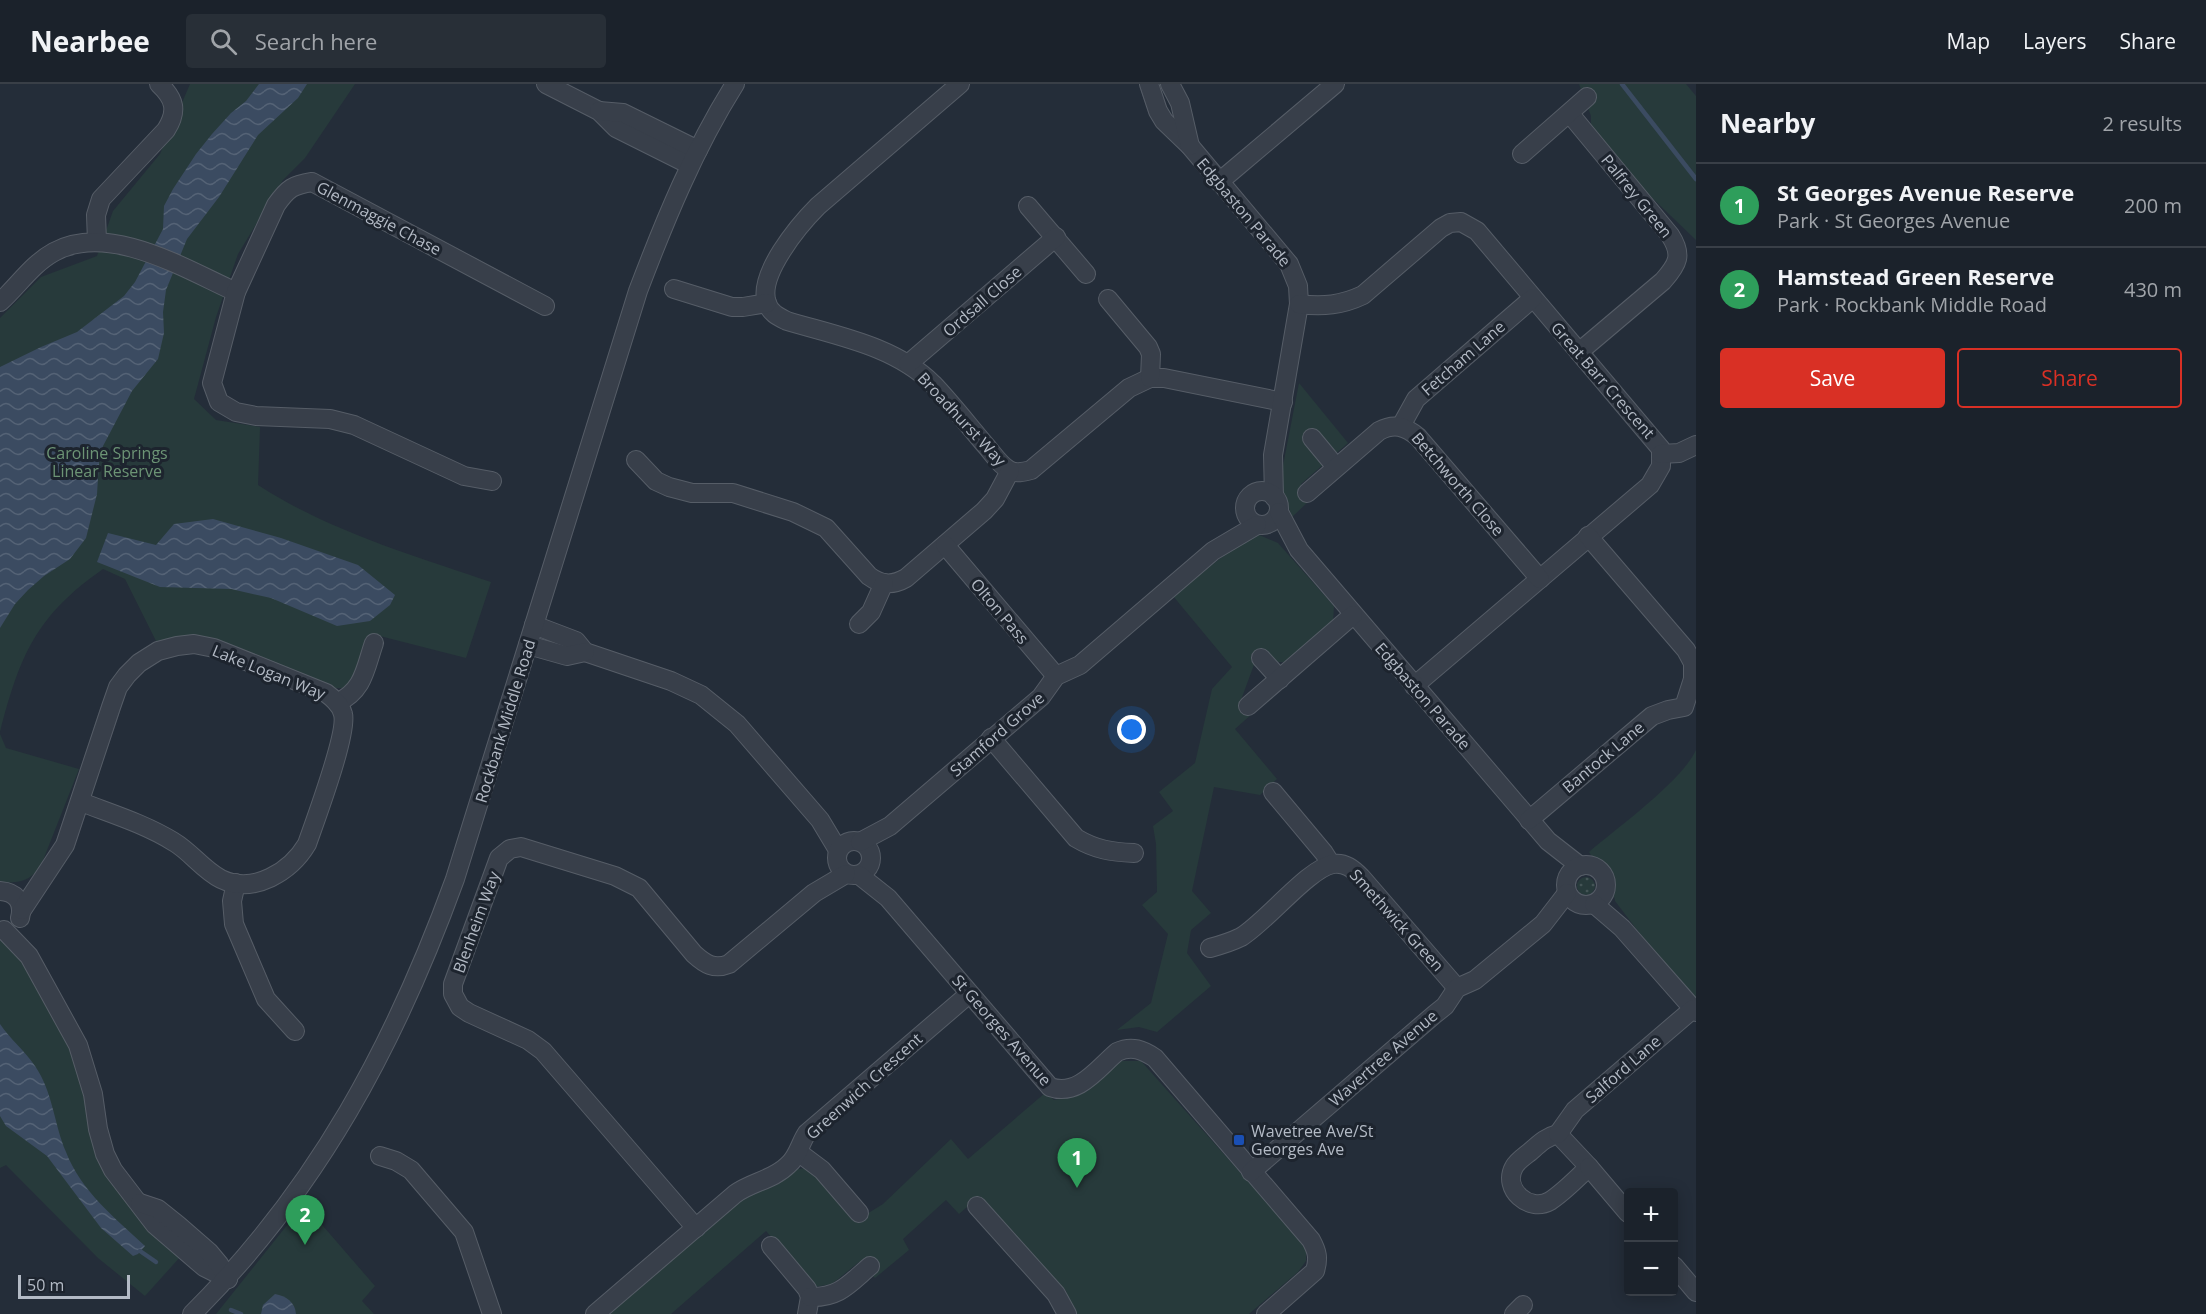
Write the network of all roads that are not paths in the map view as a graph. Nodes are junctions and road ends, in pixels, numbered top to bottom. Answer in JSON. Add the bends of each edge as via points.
{"nodes":[{"id":1,"x":159,"y":84,"type":"edge"},
{"id":2,"x":546,"y":84,"type":"edge"},
{"id":3,"x":735,"y":84,"type":"edge"},
{"id":4,"x":1149,"y":84,"type":"edge"},
{"id":5,"x":1170,"y":84,"type":"edge"},
{"id":6,"x":1335,"y":84,"type":"edge"},
{"id":7,"x":950,"y":87,"type":"edge"},
{"id":8,"x":1587,"y":97,"type":"dead end"},
{"id":9,"x":1570,"y":114,"type":"junction"},
{"id":10,"x":1190,"y":146,"type":"junction"},
{"id":11,"x":1522,"y":154,"type":"dead end"},
{"id":12,"x":694,"y":157,"type":"junction"},
{"id":13,"x":1219,"y":182,"type":"junction"},
{"id":14,"x":1029,"y":206,"type":"dead end"},
{"id":15,"x":1056,"y":237,"type":"junction"},
{"id":16,"x":97,"y":242,"type":"junction"},
{"id":17,"x":1086,"y":273,"type":"dead end"},
{"id":18,"x":674,"y":289,"type":"dead end"},
{"id":19,"x":236,"y":292,"type":"junction"},
{"id":20,"x":1533,"y":298,"type":"junction"},
{"id":21,"x":1108,"y":299,"type":"dead end"},
{"id":22,"x":0,"y":302,"type":"edge"},
{"id":23,"x":766,"y":303,"type":"junction"},
{"id":24,"x":1299,"y":304,"type":"junction"},
{"id":25,"x":544,"y":306,"type":"dead end"},
{"id":26,"x":1579,"y":351,"type":"junction"},
{"id":27,"x":908,"y":364,"type":"junction"},
{"id":28,"x":1150,"y":378,"type":"junction"},
{"id":29,"x":1283,"y":402,"type":"junction"},
{"id":30,"x":1401,"y":426,"type":"junction"},
{"id":31,"x":1312,"y":438,"type":"dead end"},
{"id":32,"x":1696,"y":445,"type":"edge"},
{"id":33,"x":1661,"y":454,"type":"junction"},
{"id":34,"x":1273,"y":455,"type":"junction"},
{"id":35,"x":636,"y":460,"type":"dead end"},
{"id":36,"x":1336,"y":467,"type":"junction"},
{"id":37,"x":1010,"y":471,"type":"junction"},
{"id":38,"x":492,"y":481,"type":"dead end"},
{"id":39,"x":1256,"y":492,"type":"junction"},
{"id":40,"x":1307,"y":493,"type":"dead end"},
{"id":41,"x":1277,"y":504,"type":"junction"},
{"id":42,"x":1245,"y":511,"type":"junction"},
{"id":43,"x":1261,"y":525,"type":"junction"},
{"id":44,"x":1588,"y":536,"type":"junction"},
{"id":45,"x":945,"y":545,"type":"junction"},
{"id":46,"x":1299,"y":550,"type":"junction"},
{"id":47,"x":1213,"y":551,"type":"junction"},
{"id":48,"x":1540,"y":579,"type":"junction"},
{"id":49,"x":884,"y":584,"type":"junction"},
{"id":50,"x":1353,"y":615,"type":"junction"},
{"id":51,"x":858,"y":624,"type":"dead end"},
{"id":52,"x":534,"y":625,"type":"junction"},
{"id":53,"x":374,"y":643,"type":"dead end"},
{"id":54,"x":528,"y":645,"type":"junction"},
{"id":55,"x":585,"y":652,"type":"junction"},
{"id":56,"x":1261,"y":658,"type":"dead end"},
{"id":57,"x":1056,"y":676,"type":"junction"},
{"id":58,"x":1280,"y":679,"type":"junction"},
{"id":59,"x":1414,"y":686,"type":"junction"},
{"id":60,"x":337,"y":703,"type":"junction"},
{"id":61,"x":1248,"y":706,"type":"dead end"},
{"id":62,"x":991,"y":738,"type":"junction"},
{"id":63,"x":1273,"y":792,"type":"dead end"},
{"id":64,"x":81,"y":802,"type":"junction"},
{"id":65,"x":1529,"y":820,"type":"junction"},
{"id":66,"x":1134,"y":853,"type":"dead end"},
{"id":67,"x":854,"y":858,"type":"junction"},
{"id":68,"x":1331,"y":864,"type":"junction"},
{"id":69,"x":49,"y":870,"type":"junction"},
{"id":70,"x":236,"y":883,"type":"junction"},
{"id":71,"x":1582,"y":890,"type":"junction"},
{"id":72,"x":3,"y":891,"type":"edge"},
{"id":73,"x":21,"y":914,"type":"junction"},
{"id":74,"x":2,"y":929,"type":"edge"},
{"id":75,"x":1210,"y":948,"type":"dead end"},
{"id":76,"x":29,"y":956,"type":"junction"},
{"id":77,"x":1457,"y":988,"type":"junction"},
{"id":78,"x":969,"y":994,"type":"junction"},
{"id":79,"x":1695,"y":1011,"type":"edge"},
{"id":80,"x":295,"y":1031,"type":"dead end"},
{"id":81,"x":1558,"y":1134,"type":"junction"},
{"id":82,"x":798,"y":1152,"type":"junction"},
{"id":83,"x":380,"y":1156,"type":"dead end"},
{"id":84,"x":1589,"y":1167,"type":"junction"},
{"id":85,"x":1251,"y":1172,"type":"junction"},
{"id":86,"x":977,"y":1206,"type":"dead end"},
{"id":87,"x":1624,"y":1207,"type":"edge"},
{"id":88,"x":859,"y":1213,"type":"dead end"},
{"id":89,"x":696,"y":1228,"type":"junction"},
{"id":90,"x":771,"y":1246,"type":"dead end"},
{"id":91,"x":870,"y":1266,"type":"dead end"},
{"id":92,"x":1678,"y":1271,"type":"edge"},
{"id":93,"x":228,"y":1279,"type":"junction"},
{"id":94,"x":1696,"y":1292,"type":"edge"},
{"id":95,"x":809,"y":1305,"type":"edge"},
{"id":96,"x":192,"y":1314,"type":"edge"},
{"id":97,"x":492,"y":1314,"type":"edge"},
{"id":98,"x":595,"y":1314,"type":"edge"},
{"id":99,"x":1067,"y":1314,"type":"edge"},
{"id":100,"x":1266,"y":1314,"type":"edge"}],
"edges":[{"from":1,"to":16,"type":"street","via":[[173,102],[173,119],[101,200],[96,215]]},
{"from":2,"to":12,"type":"street","via":[[599,111],[623,113]]},
{"from":3,"to":12,"type":"street","name":"Rockbank Middle Road"},
{"from":4,"to":10,"type":"street","name":"Edgbaston Parade","via":[[1164,121]]},
{"from":5,"to":10,"type":"street","name":"Edgbaston Parade","via":[[1180,103]]},
{"from":6,"to":13,"type":"street"},
{"from":7,"to":23,"type":"street","via":[[800,224],[784,246],[767,282]]},
{"from":8,"to":9,"type":"street"},
{"from":9,"to":11,"type":"street"},
{"from":9,"to":26,"type":"street","name":"Palfrey Green","via":[[1670,235],[1678,257],[1675,268],[1663,281]]},
{"from":10,"to":13,"type":"street","name":"Edgbaston Parade"},
{"from":12,"to":52,"type":"street","name":"Rockbank Middle Road","via":[[638,291]]},
{"from":13,"to":24,"type":"street","name":"Edgbaston Parade","via":[[1289,264],[1298,286]]},
{"from":14,"to":15,"type":"street"},
{"from":15,"to":17,"type":"street"},
{"from":15,"to":27,"type":"street","name":"Ordsall Close"},
{"from":16,"to":19,"type":"street","via":[[143,251]]},
{"from":16,"to":22,"type":"street","via":[[77,243],[55,252],[36,265]]},
{"from":18,"to":23,"type":"street","via":[[732,307]]},
{"from":19,"to":25,"type":"street","name":"Glenmaggie Chase","via":[[276,205],[285,192],[312,182]]},
{"from":19,"to":38,"type":"street","name":"Glenmaggie Chase","via":[[212,383],[219,402],[256,416],[330,419],[354,425],[464,476]]},
{"from":20,"to":24,"type":"street","name":"Great Barr Crescent","via":[[1477,231],[1461,222],[1441,228],[1363,295],[1321,306]]},
{"from":20,"to":26,"type":"street","name":"Great Barr Crescent"},
{"from":20,"to":30,"type":"street","name":"Fetcham Lane","via":[[1416,399]]},
{"from":21,"to":28,"type":"street","via":[[1148,347]]},
{"from":23,"to":27,"type":"street","name":"Broadhurst Way","via":[[777,316],[788,321],[867,345]]},
{"from":24,"to":29,"type":"street","name":"Edgbaston Parade"},
{"from":26,"to":33,"type":"street","name":"Great Barr Crescent","via":[[1656,441]]},
{"from":27,"to":37,"type":"street","name":"Broadhurst Way","via":[[934,385]]},
{"from":28,"to":29,"type":"street"},
{"from":28,"to":37,"type":"street","name":"Broadhurst Way","via":[[1129,388],[1031,470]]},
{"from":29,"to":34,"type":"street","name":"Edgbaston Parade"},
{"from":30,"to":36,"type":"street","name":"Betchworth Close","via":[[1379,432]]},
{"from":30,"to":48,"type":"street","name":"Betchworth Close","via":[[1418,437]]},
{"from":31,"to":36,"type":"street"},
{"from":32,"to":33,"type":"street","via":[[1679,453]]},
{"from":33,"to":44,"type":"street","name":"Great Barr Crescent","via":[[1661,466],[1650,485]]},
{"from":34,"to":39,"type":"street","name":"Edgbaston Parade"},
{"from":34,"to":41,"type":"street","name":"Edgbaston Parade"},
{"from":35,"to":49,"type":"street","via":[[656,481],[669,488],[692,493],[733,493],[818,524],[834,535],[869,576]]},
{"from":36,"to":40,"type":"street","name":"Betchworth Close"},
{"from":37,"to":45,"type":"street","via":[[995,499]]},
{"from":39,"to":41,"type":"street","via":[[1266,492]]},
{"from":39,"to":42,"type":"street","via":[[1247,500]]},
{"from":41,"to":43,"type":"street","via":[[1274,521]]},
{"from":41,"to":46,"type":"street","name":"Edgbaston Parade"},
{"from":42,"to":43,"type":"street","via":[[1249,520]]},
{"from":42,"to":47,"type":"street","name":"Stamford Grove"},
{"from":43,"to":46,"type":"street","name":"Edgbaston Parade"},
{"from":43,"to":47,"type":"street","name":"Stamford Grove"},
{"from":44,"to":48,"type":"street","name":"Great Barr Crescent"},
{"from":44,"to":65,"type":"street","name":"Bantock Lane","via":[[1686,650],[1693,663],[1693,679],[1684,707],[1652,716]]},
{"from":45,"to":49,"type":"street","via":[[906,578],[896,584]]},
{"from":45,"to":57,"type":"street","name":"Olton Pass"},
{"from":46,"to":50,"type":"street","name":"Edgbaston Parade"},
{"from":47,"to":57,"type":"street","name":"Stamford Grove","via":[[1080,665]]},
{"from":48,"to":59,"type":"street","name":"Great Barr Crescent"},
{"from":49,"to":51,"type":"street","via":[[871,612]]},
{"from":50,"to":58,"type":"street"},
{"from":50,"to":59,"type":"street","name":"Edgbaston Parade"},
{"from":52,"to":54,"type":"street","name":"Rockbank Middle Road"},
{"from":52,"to":55,"type":"street","name":"St Georges Avenue","via":[[576,641]]},
{"from":53,"to":60,"type":"street","name":"Lake Logan Way","via":[[361,683]]},
{"from":54,"to":55,"type":"street","name":"St Georges Avenue","via":[[567,656]]},
{"from":54,"to":93,"type":"street","name":"Rockbank Middle Road","via":[[455,879],[429,951],[391,1035],[320,1158]]},
{"from":55,"to":67,"type":"street","name":"St Georges Avenue","via":[[701,695],[737,724]]},
{"from":56,"to":58,"type":"street"},
{"from":57,"to":62,"type":"street","name":"Stamford Grove","via":[[1041,697]]},
{"from":58,"to":61,"type":"street"},
{"from":59,"to":65,"type":"street","name":"Edgbaston Parade"},
{"from":60,"to":64,"type":"street","name":"Lake Logan Way","via":[[326,693],[214,648],[194,644],[158,651],[139,663],[118,687]]},
{"from":60,"to":70,"type":"street","name":"Lake Logan Way","via":[[343,714],[342,737],[307,844],[282,872],[261,881]]},
{"from":62,"to":66,"type":"street","via":[[1076,838],[1105,851]]},
{"from":62,"to":67,"type":"street","name":"Stamford Grove"},
{"from":63,"to":68,"type":"street","name":"Smethwick Green"},
{"from":64,"to":69,"type":"street","name":"Lake Logan Way","via":[[65,845]]},
{"from":64,"to":70,"type":"street","via":[[149,828],[211,872]]},
{"from":65,"to":71,"type":"street","name":"Edgbaston Parade"},
{"from":67,"to":78,"type":"street","name":"St Georges Avenue"},
{"from":67,"to":89,"type":"street","name":"Blenheim Way","via":[[729,964],[714,967],[694,954],[639,888],[615,876],[516,847],[499,858],[453,984],[453,994],[460,1007],[469,1013],[543,1051]]},
{"from":68,"to":75,"type":"street","name":"Smethwick Green","via":[[1242,936]]},
{"from":68,"to":77,"type":"street","name":"Smethwick Green","via":[[1354,870]]},
{"from":69,"to":72,"type":"street"},
{"from":69,"to":73,"type":"street","name":"Lake Logan Way"},
{"from":70,"to":80,"type":"street","via":[[232,902],[234,924],[266,999]]},
{"from":71,"to":77,"type":"street","name":"Wavertree Avenue","via":[[1481,975]]},
{"from":71,"to":79,"type":"street","name":"Edgbaston Parade","via":[[1622,928]]},
{"from":72,"to":73,"type":"street","via":[[18,898]]},
{"from":73,"to":74,"type":"street","via":[[10,928]]},
{"from":73,"to":76,"type":"street"},
{"from":74,"to":76,"type":"street"},
{"from":76,"to":93,"type":"street","via":[[78,1045],[93,1094],[98,1129],[113,1170],[156,1225],[204,1267]]},
{"from":77,"to":85,"type":"street","name":"Wavertree Avenue","via":[[1445,1006]]},
{"from":78,"to":82,"type":"street","name":"Greenwich Crescent","via":[[807,1133]]},
{"from":78,"to":85,"type":"street","name":"St Georges Avenue","via":[[1043,1080],[1058,1090],[1079,1085],[1117,1052],[1132,1048],[1144,1051],[1155,1058]]},
{"from":79,"to":81,"type":"street","name":"Salford Lane","via":[[1575,1110]]},
{"from":81,"to":84,"type":"street"},
{"from":81,"to":84,"type":"street","via":[[1547,1136],[1514,1166],[1512,1186],[1517,1194],[1532,1204],[1550,1202]]},
{"from":82,"to":88,"type":"street","via":[[822,1170]]},
{"from":82,"to":89,"type":"street","name":"Greenwich Crescent","via":[[788,1166],[747,1185]]},
{"from":83,"to":97,"type":"street","via":[[411,1170],[464,1232]]},
{"from":84,"to":87,"type":"street"},
{"from":85,"to":100,"type":"street","name":"St Georges Avenue","via":[[1311,1240],[1318,1260],[1307,1279]]},
{"from":86,"to":99,"type":"street","via":[[1056,1294]]},
{"from":89,"to":98,"type":"street","name":"Greenwich Crescent"},
{"from":90,"to":95,"type":"street","via":[[803,1283]]},
{"from":91,"to":95,"type":"street","via":[[841,1291]]},
{"from":92,"to":94,"type":"street"},
{"from":93,"to":96,"type":"street","name":"Rockbank Middle Road"}]}
